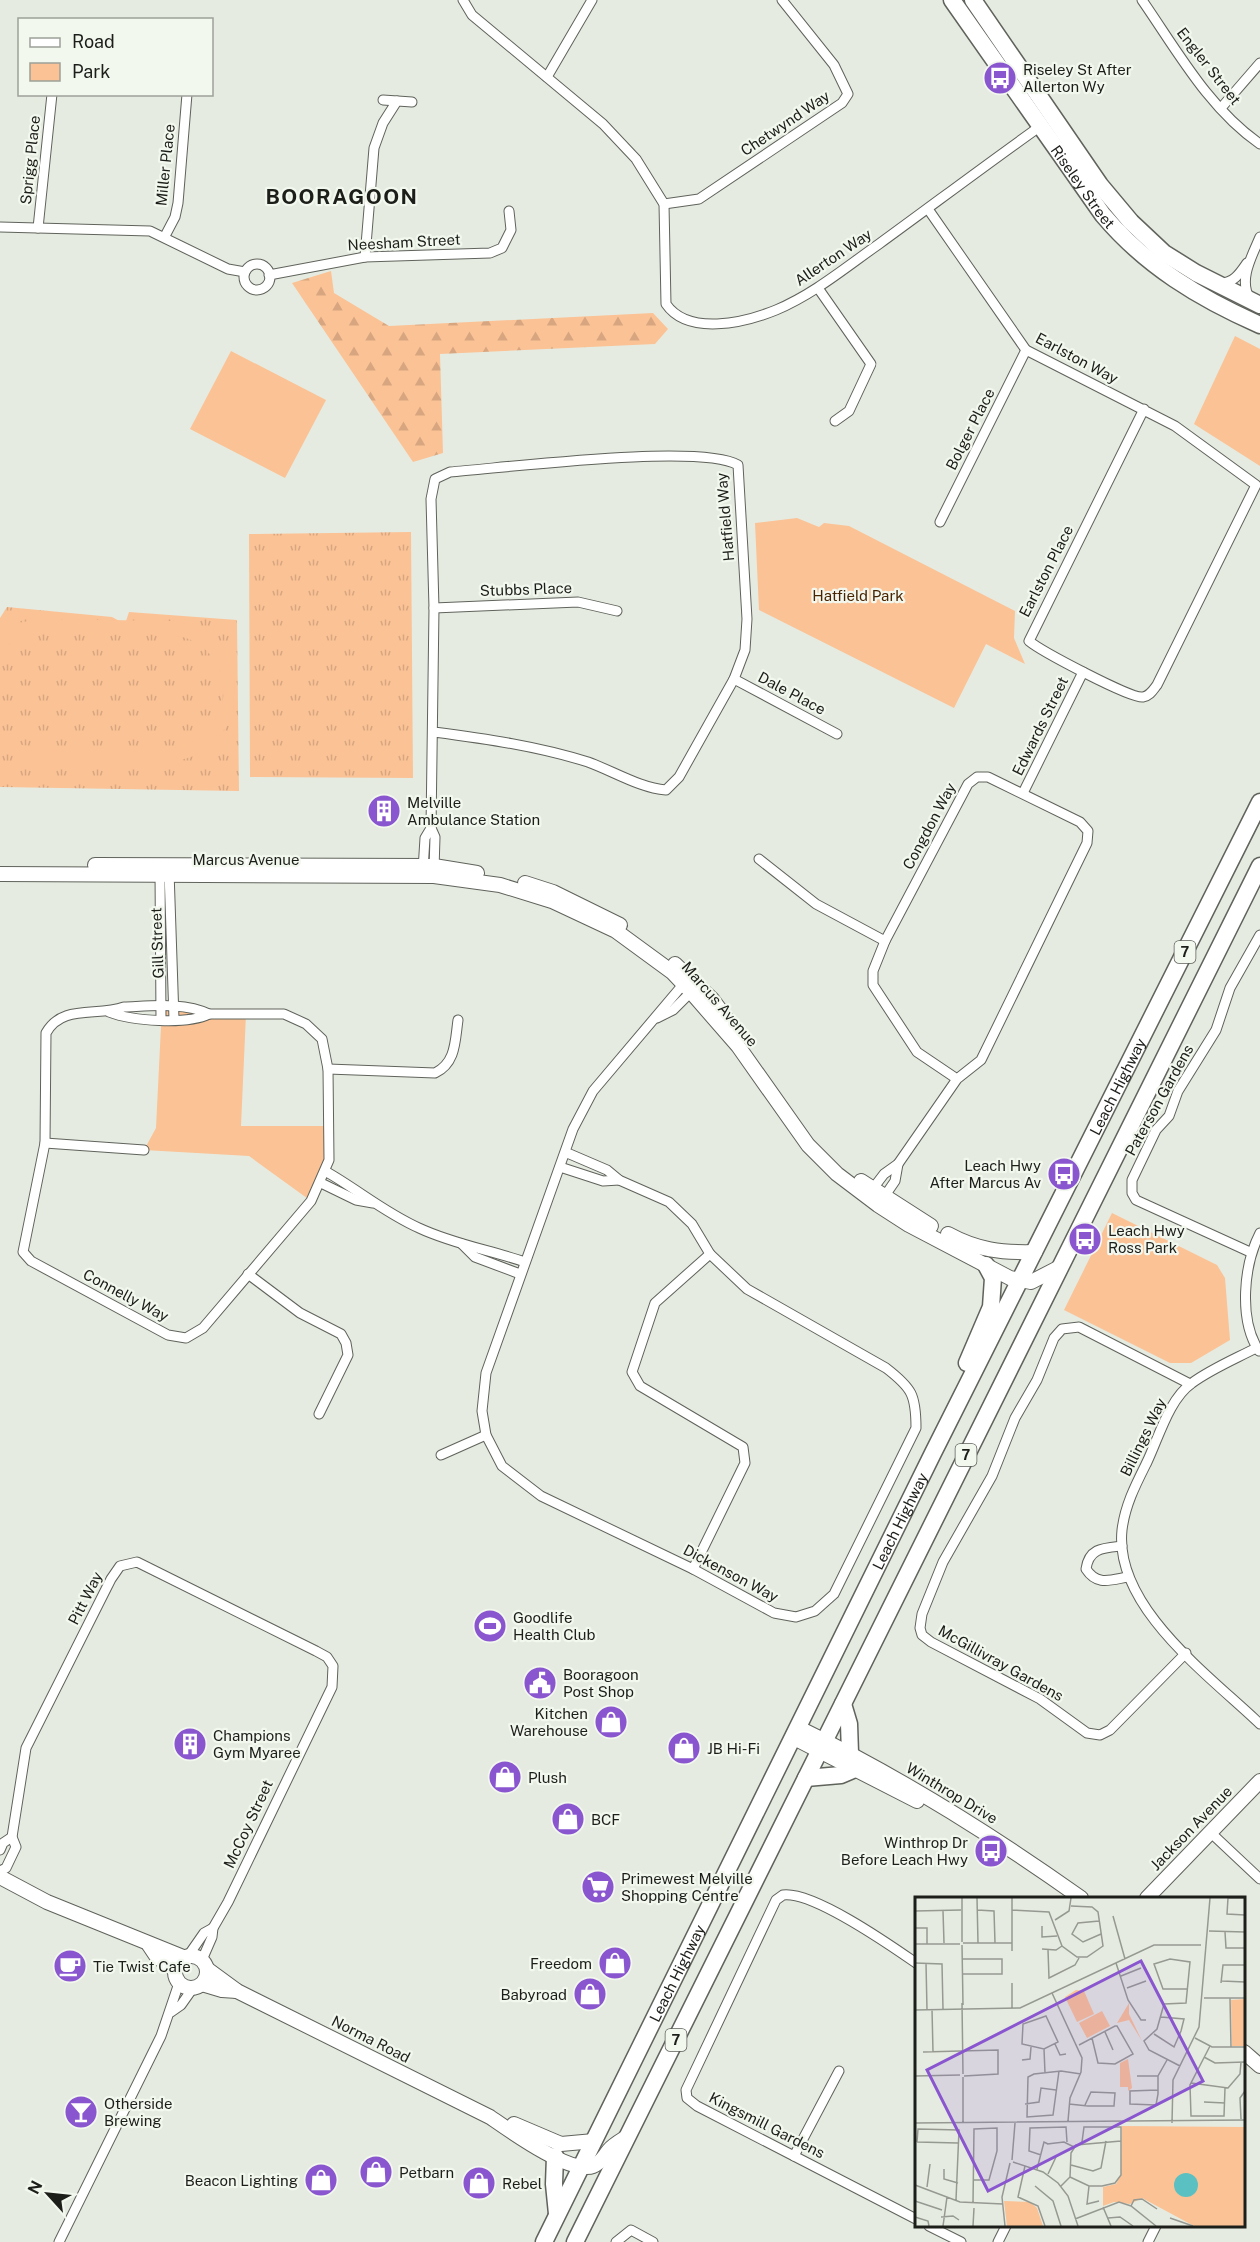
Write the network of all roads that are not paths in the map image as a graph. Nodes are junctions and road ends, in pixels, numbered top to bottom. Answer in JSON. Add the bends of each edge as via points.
{"nodes":[{"id":1,"x":463,"y":0,"type":"edge"},
{"id":2,"x":592,"y":0,"type":"edge"},
{"id":3,"x":782,"y":0,"type":"edge"},
{"id":4,"x":952,"y":0,"type":"edge"},
{"id":5,"x":973,"y":0,"type":"edge"},
{"id":6,"x":1142,"y":0,"type":"edge"},
{"id":7,"x":1260,"y":63,"type":"edge"},
{"id":8,"x":547,"y":76,"type":"junction"},
{"id":9,"x":52,"y":96,"type":"edge"},
{"id":10,"x":187,"y":96,"type":"edge"},
{"id":11,"x":383,"y":100,"type":"dead end"},
{"id":12,"x":397,"y":101,"type":"junction"},
{"id":13,"x":412,"y":102,"type":"dead end"},
{"id":14,"x":1221,"y":108,"type":"junction"},
{"id":15,"x":1047,"y":122,"type":"junction"},
{"id":16,"x":1260,"y":144,"type":"edge"},
{"id":17,"x":664,"y":204,"type":"junction"},
{"id":18,"x":928,"y":208,"type":"junction"},
{"id":19,"x":509,"y":211,"type":"dead end"},
{"id":20,"x":0,"y":226,"type":"edge"},
{"id":21,"x":38,"y":228,"type":"junction"},
{"id":22,"x":165,"y":236,"type":"junction"},
{"id":23,"x":1260,"y":237,"type":"edge"},
{"id":24,"x":1251,"y":256,"type":"junction"},
{"id":25,"x":365,"y":257,"type":"junction"},
{"id":26,"x":245,"y":272,"type":"junction"},
{"id":27,"x":269,"y":275,"type":"junction"},
{"id":28,"x":1214,"y":283,"type":"junction"},
{"id":29,"x":818,"y":288,"type":"junction"},
{"id":30,"x":1255,"y":303,"type":"edge"},
{"id":31,"x":1260,"y":326,"type":"edge"},
{"id":32,"x":1026,"y":350,"type":"junction"},
{"id":33,"x":1144,"y":409,"type":"junction"},
{"id":34,"x":835,"y":421,"type":"dead end"},
{"id":35,"x":1257,"y":485,"type":"joint"},
{"id":36,"x":940,"y":522,"type":"dead end"},
{"id":37,"x":434,"y":608,"type":"junction"},
{"id":38,"x":617,"y":611,"type":"dead end"},
{"id":39,"x":1083,"y":672,"type":"junction"},
{"id":40,"x":734,"y":679,"type":"junction"},
{"id":41,"x":434,"y":732,"type":"junction"},
{"id":42,"x":837,"y":734,"type":"dead end"},
{"id":43,"x":1023,"y":793,"type":"junction"},
{"id":44,"x":1260,"y":802,"type":"edge"},
{"id":45,"x":759,"y":859,"type":"dead end"},
{"id":46,"x":0,"y":865,"type":"edge"},
{"id":47,"x":1227,"y":868,"type":"junction"},
{"id":48,"x":165,"y":871,"type":"junction"},
{"id":49,"x":428,"y":871,"type":"junction"},
{"id":50,"x":1256,"y":873,"type":"edge"},
{"id":51,"x":0,"y":874,"type":"edge"},
{"id":52,"x":1260,"y":935,"type":"edge"},
{"id":53,"x":885,"y":941,"type":"junction"},
{"id":54,"x":1219,"y":945,"type":"junction"},
{"id":55,"x":691,"y":985,"type":"junction"},
{"id":56,"x":162,"y":1006,"type":"junction"},
{"id":57,"x":174,"y":1007,"type":"junction"},
{"id":58,"x":109,"y":1012,"type":"junction"},
{"id":59,"x":210,"y":1014,"type":"junction"},
{"id":60,"x":161,"y":1019,"type":"junction"},
{"id":61,"x":174,"y":1019,"type":"junction"},
{"id":62,"x":458,"y":1020,"type":"dead end"},
{"id":63,"x":1143,"y":1036,"type":"junction"},
{"id":64,"x":328,"y":1068,"type":"junction"},
{"id":65,"x":957,"y":1079,"type":"junction"},
{"id":66,"x":45,"y":1143,"type":"junction"},
{"id":67,"x":144,"y":1150,"type":"dead end"},
{"id":68,"x":565,"y":1152,"type":"junction"},
{"id":69,"x":898,"y":1164,"type":"junction"},
{"id":70,"x":560,"y":1167,"type":"junction"},
{"id":71,"x":325,"y":1171,"type":"junction"},
{"id":72,"x":619,"y":1180,"type":"junction"},
{"id":73,"x":321,"y":1183,"type":"junction"},
{"id":74,"x":875,"y":1197,"type":"junction"},
{"id":75,"x":373,"y":1203,"type":"junction"},
{"id":76,"x":1260,"y":1233,"type":"edge"},
{"id":77,"x":462,"y":1244,"type":"junction"},
{"id":78,"x":1035,"y":1252,"type":"junction"},
{"id":79,"x":1250,"y":1252,"type":"junction"},
{"id":80,"x":710,"y":1254,"type":"junction"},
{"id":81,"x":525,"y":1262,"type":"junction"},
{"id":82,"x":986,"y":1265,"type":"junction"},
{"id":83,"x":1060,"y":1267,"type":"junction"},
{"id":84,"x":248,"y":1274,"type":"junction"},
{"id":85,"x":520,"y":1274,"type":"junction"},
{"id":86,"x":1021,"y":1281,"type":"junction"},
{"id":87,"x":1258,"y":1350,"type":"edge"},
{"id":88,"x":1191,"y":1384,"type":"junction"},
{"id":89,"x":319,"y":1414,"type":"dead end"},
{"id":90,"x":486,"y":1435,"type":"junction"},
{"id":91,"x":933,"y":1453,"type":"junction"},
{"id":92,"x":441,"y":1455,"type":"dead end"},
{"id":93,"x":1122,"y":1546,"type":"junction"},
{"id":94,"x":693,"y":1569,"type":"junction"},
{"id":95,"x":1128,"y":1577,"type":"junction"},
{"id":96,"x":1186,"y":1653,"type":"junction"},
{"id":97,"x":333,"y":1666,"type":"joint"},
{"id":98,"x":843,"y":1704,"type":"junction"},
{"id":99,"x":1260,"y":1724,"type":"edge"},
{"id":100,"x":796,"y":1733,"type":"junction"},
{"id":101,"x":822,"y":1745,"type":"junction"},
{"id":102,"x":853,"y":1761,"type":"junction"},
{"id":103,"x":806,"y":1778,"type":"junction"},
{"id":104,"x":1260,"y":1780,"type":"edge"},
{"id":105,"x":1210,"y":1832,"type":"junction"},
{"id":106,"x":12,"y":1837,"type":"junction"},
{"id":107,"x":0,"y":1850,"type":"edge"},
{"id":108,"x":0,"y":1871,"type":"edge"},
{"id":109,"x":0,"y":1877,"type":"edge"},
{"id":110,"x":1260,"y":1879,"type":"edge"},
{"id":111,"x":1065,"y":1897,"type":"edge"},
{"id":112,"x":1078,"y":1897,"type":"edge"},
{"id":113,"x":1149,"y":1897,"type":"edge"},
{"id":114,"x":213,"y":1928,"type":"junction"},
{"id":115,"x":149,"y":1945,"type":"junction"},
{"id":116,"x":185,"y":1956,"type":"junction"},
{"id":117,"x":915,"y":1962,"type":"edge"},
{"id":118,"x":205,"y":1964,"type":"junction"},
{"id":119,"x":174,"y":1969,"type":"junction"},
{"id":120,"x":179,"y":1983,"type":"junction"},
{"id":121,"x":198,"y":1986,"type":"junction"},
{"id":122,"x":237,"y":1991,"type":"junction"},
{"id":123,"x":171,"y":2012,"type":"junction"},
{"id":124,"x":1245,"y":2053,"type":"edge"},
{"id":125,"x":1245,"y":2064,"type":"edge"},
{"id":126,"x":1260,"y":2066,"type":"edge"},
{"id":127,"x":839,"y":2071,"type":"dead end"},
{"id":128,"x":1260,"y":2077,"type":"edge"},
{"id":129,"x":490,"y":2117,"type":"junction"},
{"id":130,"x":628,"y":2136,"type":"junction"},
{"id":131,"x":594,"y":2141,"type":"junction"},
{"id":132,"x":555,"y":2156,"type":"junction"},
{"id":133,"x":794,"y":2156,"type":"junction"},
{"id":134,"x":581,"y":2167,"type":"junction"},
{"id":135,"x":557,"y":2214,"type":"junction"},
{"id":136,"x":915,"y":2218,"type":"edge"},
{"id":137,"x":931,"y":2227,"type":"edge"},
{"id":138,"x":1006,"y":2227,"type":"edge"},
{"id":139,"x":1156,"y":2227,"type":"edge"},
{"id":140,"x":59,"y":2242,"type":"edge"},
{"id":141,"x":544,"y":2242,"type":"edge"},
{"id":142,"x":575,"y":2242,"type":"edge"},
{"id":143,"x":616,"y":2242,"type":"edge"},
{"id":144,"x":653,"y":2242,"type":"edge"},
{"id":145,"x":962,"y":2242,"type":"edge"},
{"id":146,"x":998,"y":2242,"type":"edge"},
{"id":147,"x":1148,"y":2242,"type":"edge"}],
"edges":[{"from":1,"to":8,"type":"street","via":[[472,15]]},
{"from":2,"to":8,"type":"street"},
{"from":3,"to":17,"type":"street","name":"Chetwynd Way","via":[[834,65],[848,94],[842,103],[699,199]]},
{"from":4,"to":15,"type":"highway","name":"Riseley Street"},
{"from":5,"to":15,"type":"highway","name":"Riseley Street"},
{"from":6,"to":14,"type":"street","name":"Engler Street"},
{"from":7,"to":14,"type":"street"},
{"from":8,"to":17,"type":"street","via":[[603,124],[636,159]]},
{"from":9,"to":21,"type":"street","name":"Sprigg Place"},
{"from":10,"to":22,"type":"street","name":"Miller Place","via":[[178,203]]},
{"from":11,"to":12,"type":"street"},
{"from":12,"to":13,"type":"street"},
{"from":12,"to":25,"type":"street","via":[[374,148]]},
{"from":14,"to":16,"type":"street","name":"Engler Street"},
{"from":15,"to":18,"type":"street","name":"Allerton Way"},
{"from":15,"to":28,"type":"highway","name":"Riseley Street","via":[[1131,222],[1164,253]]},
{"from":15,"to":31,"type":"highway","name":"Riseley Street","via":[[1102,215],[1124,239],[1168,276]]},
{"from":17,"to":29,"type":"street","name":"Allerton Way","via":[[666,304],[674,315],[689,323],[736,321],[775,310]]},
{"from":18,"to":29,"type":"street","name":"Allerton Way"},
{"from":18,"to":32,"type":"street","name":"Earlston Way"},
{"from":19,"to":25,"type":"street","name":"Neesham Street","via":[[511,230],[502,248],[490,253]]},
{"from":20,"to":21,"type":"street","name":"Neesham Street"},
{"from":21,"to":22,"type":"street","name":"Neesham Street","via":[[150,231]]},
{"from":22,"to":26,"type":"street","name":"Neesham Street","via":[[228,269]]},
{"from":23,"to":24,"type":"street"},
{"from":24,"to":28,"type":"street","via":[[1238,277],[1227,283]]},
{"from":24,"to":30,"type":"street","via":[[1245,290]]},
{"from":25,"to":27,"type":"street","name":"Neesham Street"},
{"from":26,"to":27,"type":"street","name":"Neesham Street","via":[[258,265],[267,269]]},
{"from":26,"to":27,"type":"street","name":"Neesham Street","via":[[247,286],[256,290],[265,287]]},
{"from":28,"to":30,"type":"highway","name":"Riseley Street"},
{"from":29,"to":34,"type":"street","via":[[871,364],[849,411]]},
{"from":32,"to":33,"type":"street","name":"Earlston Way"},
{"from":32,"to":36,"type":"street","name":"Bolger Place"},
{"from":33,"to":35,"type":"street","name":"Earlston Way"},
{"from":33,"to":39,"type":"street","name":"Earlston Place","via":[[1029,641]]},
{"from":35,"to":39,"type":"street","name":"Earlston Place","via":[[1157,685],[1148,695],[1136,697]]},
{"from":37,"to":38,"type":"street","name":"Stubbs Place","via":[[578,602]]},
{"from":37,"to":40,"type":"street","name":"Hatfield Way","via":[[431,499],[435,479],[450,472],[657,456],[727,459],[738,465],[741,481],[747,619],[745,650]]},
{"from":37,"to":41,"type":"street","name":"Hatfield Way"},
{"from":39,"to":43,"type":"street","name":"Edwards Street"},
{"from":40,"to":41,"type":"street","name":"Hatfield Way","via":[[679,777],[666,790],[653,789],[588,762],[520,743]]},
{"from":40,"to":42,"type":"street","name":"Dale Place"},
{"from":41,"to":49,"type":"street","name":"Hatfield Way","via":[[431,828],[425,838]]},
{"from":43,"to":53,"type":"street","name":"Congdon Way","via":[[988,777],[976,777],[968,784]]},
{"from":43,"to":65,"type":"street","name":"Congdon Way","via":[[1080,822],[1088,831],[1087,843],[981,1060]]},
{"from":44,"to":47,"type":"highway","name":"Leach Highway","number":"7"},
{"from":45,"to":53,"type":"street","via":[[816,904]]},
{"from":46,"to":48,"type":"street","name":"Marcus Avenue"},
{"from":47,"to":50,"type":"highway"},
{"from":47,"to":63,"type":"highway","name":"Leach Highway","number":"7"},
{"from":48,"to":49,"type":"street","name":"Marcus Avenue"},
{"from":48,"to":51,"type":"street","name":"Marcus Avenue"},
{"from":48,"to":56,"type":"street","name":"Gill Street"},
{"from":48,"to":57,"type":"street","name":"Gill Street"},
{"from":49,"to":55,"type":"street","name":"Marcus Avenue","via":[[500,885],[552,901],[616,931]]},
{"from":50,"to":54,"type":"highway","name":"Leach Highway","number":"7"},
{"from":52,"to":79,"type":"street","name":"Paterson Gardens","via":[[1230,988],[1216,1030],[1178,1091],[1169,1116],[1156,1130],[1132,1180],[1136,1200]]},
{"from":53,"to":65,"type":"street","name":"Congdon Way","via":[[873,971],[873,985],[917,1052]]},
{"from":54,"to":63,"type":"highway","via":[[1215,935],[1207,935],[1160,1023]]},
{"from":54,"to":83,"type":"highway","name":"Leach Highway","number":"7"},
{"from":55,"to":68,"type":"street","name":"Dickenson Way","via":[[673,1010],[657,1018],[593,1091]]},
{"from":55,"to":74,"type":"street","name":"Marcus Avenue","via":[[808,1145]]},
{"from":56,"to":57,"type":"street","name":"Connelly Way"},
{"from":56,"to":58,"type":"street","name":"Connelly Way","via":[[124,1007]]},
{"from":56,"to":60,"type":"street","name":"Gill Street"},
{"from":57,"to":59,"type":"street","name":"Connelly Way"},
{"from":57,"to":61,"type":"street","name":"Gill Street"},
{"from":58,"to":60,"type":"street","name":"Connelly Way","via":[[125,1019]]},
{"from":58,"to":66,"type":"street","name":"Connelly Way","via":[[65,1014],[45,1033]]},
{"from":59,"to":61,"type":"street","name":"Connelly Way","via":[[198,1020]]},
{"from":59,"to":64,"type":"street","name":"Connelly Way","via":[[284,1014],[306,1024],[322,1040]]},
{"from":60,"to":61,"type":"street","name":"Connelly Way"},
{"from":62,"to":64,"type":"street","via":[[452,1059],[435,1073]]},
{"from":63,"to":78,"type":"highway","name":"Leach Highway","number":"7"},
{"from":64,"to":71,"type":"street","name":"Connelly Way","via":[[329,1161]]},
{"from":65,"to":69,"type":"street","name":"Congdon Way"},
{"from":66,"to":67,"type":"street"},
{"from":66,"to":84,"type":"street","name":"Connelly Way","via":[[23,1252],[31,1261],[168,1335],[186,1338],[203,1328]]},
{"from":68,"to":70,"type":"street","name":"Dickenson Way"},
{"from":68,"to":72,"type":"street","name":"Dickenson Way","via":[[607,1170]]},
{"from":69,"to":74,"type":"street","name":"Congdon Way","via":[[884,1174]]},
{"from":69,"to":74,"type":"street","name":"Congdon Way","via":[[895,1181]]},
{"from":70,"to":72,"type":"street","name":"Dickenson Way","via":[[603,1181]]},
{"from":70,"to":81,"type":"street","name":"Dickenson Way"},
{"from":71,"to":73,"type":"street","name":"Connelly Way"},
{"from":71,"to":75,"type":"street"},
{"from":72,"to":80,"type":"street","name":"Dickenson Way","via":[[669,1202],[692,1224]]},
{"from":73,"to":75,"type":"street","via":[[356,1200]]},
{"from":73,"to":84,"type":"street","name":"Connelly Way","via":[[311,1201]]},
{"from":74,"to":78,"type":"street","name":"Marcus Avenue","via":[[975,1248]]},
{"from":74,"to":82,"type":"street","name":"Marcus Avenue"},
{"from":75,"to":77,"type":"street","via":[[420,1229]]},
{"from":76,"to":79,"type":"street"},
{"from":77,"to":81,"type":"street"},
{"from":77,"to":85,"type":"street","via":[[475,1257]]},
{"from":78,"to":86,"type":"highway","name":"Leach Highway","number":"7"},
{"from":79,"to":87,"type":"street","via":[[1246,1297]]},
{"from":80,"to":94,"type":"street","via":[[655,1303],[632,1372],[640,1386],[743,1447],[745,1463]]},
{"from":80,"to":94,"type":"street","name":"Dickenson Way","via":[[747,1289],[886,1368],[907,1384],[916,1403],[916,1428],[834,1594],[815,1611],[796,1617],[774,1613]]},
{"from":81,"to":85,"type":"street","name":"Dickenson Way"},
{"from":82,"to":86,"type":"street","name":"Marcus Avenue"},
{"from":82,"to":91,"type":"highway","via":[[993,1278],[991,1307],[941,1417]]},
{"from":83,"to":86,"type":"street","via":[[1030,1282]]},
{"from":83,"to":98,"type":"highway","name":"Leach Highway","number":"7"},
{"from":84,"to":89,"type":"street","via":[[300,1313],[341,1334],[346,1343],[348,1355]]},
{"from":85,"to":90,"type":"street","name":"Dickenson Way","via":[[486,1373],[482,1411]]},
{"from":86,"to":91,"type":"highway","name":"Leach Highway","number":"7"},
{"from":87,"to":88,"type":"street","name":"Billings Way"},
{"from":88,"to":93,"type":"street","name":"Billings Way","via":[[1175,1403],[1129,1499]]},
{"from":88,"to":96,"type":"street","name":"McGillivray Gardens","via":[[1079,1327],[1062,1329],[1015,1418],[992,1476],[943,1562],[920,1628],[931,1642],[1040,1699],[1087,1733],[1100,1735],[1110,1730]]},
{"from":90,"to":92,"type":"street"},
{"from":90,"to":94,"type":"street","name":"Dickenson Way","via":[[502,1466],[541,1496]]},
{"from":91,"to":100,"type":"highway","name":"Leach Highway","number":"7"},
{"from":93,"to":95,"type":"street","name":"Billings Way"},
{"from":93,"to":95,"type":"street","via":[[1092,1553],[1086,1569],[1091,1578],[1101,1582]]},
{"from":95,"to":96,"type":"street","name":"Billings Way","via":[[1150,1617]]},
{"from":96,"to":99,"type":"street","name":"Billings Way"},
{"from":97,"to":106,"type":"street","name":"Pitt Way","via":[[316,1651],[137,1562],[120,1566],[26,1748]]},
{"from":97,"to":114,"type":"street","name":"McCoy Street","via":[[332,1687]]},
{"from":98,"to":101,"type":"highway","name":"Leach Highway","number":"7"},
{"from":98,"to":102,"type":"highway"},
{"from":100,"to":101,"type":"street","name":"Winthrop Drive"},
{"from":100,"to":131,"type":"highway","name":"Leach Highway","number":"7"},
{"from":101,"to":102,"type":"street","name":"Winthrop Drive"},
{"from":101,"to":103,"type":"highway","name":"Leach Highway","number":"7"},
{"from":102,"to":103,"type":"highway","via":[[841,1775]]},
{"from":102,"to":111,"type":"street","name":"Winthrop Drive","via":[[972,1833]]},
{"from":102,"to":112,"type":"street","name":"Winthrop Drive","via":[[974,1824]]},
{"from":103,"to":130,"type":"highway","name":"Leach Highway","number":"7"},
{"from":104,"to":105,"type":"street","name":"Jackson Avenue"},
{"from":105,"to":110,"type":"street"},
{"from":105,"to":113,"type":"street","name":"Jackson Avenue"},
{"from":106,"to":107,"type":"street"},
{"from":106,"to":108,"type":"street","name":"Pitt Way","via":[[16,1847],[6,1868]]},
{"from":109,"to":115,"type":"street","via":[[47,1902]]},
{"from":114,"to":116,"type":"street","name":"McCoy Street"},
{"from":114,"to":118,"type":"street","name":"McCoy Street"},
{"from":115,"to":116,"type":"street"},
{"from":115,"to":119,"type":"street","via":[[157,1957]]},
{"from":116,"to":118,"type":"street"},
{"from":116,"to":119,"type":"street"},
{"from":117,"to":133,"type":"street","name":"Kingsmill Gardens","via":[[873,1933],[802,1897],[789,1894],[776,1900],[686,2090],[687,2098],[697,2106]]},
{"from":118,"to":121,"type":"street"},
{"from":118,"to":122,"type":"street","name":"Norma Road"},
{"from":119,"to":120,"type":"street"},
{"from":120,"to":121,"type":"street","name":"Norma Road"},
{"from":120,"to":123,"type":"street"},
{"from":121,"to":122,"type":"street","name":"Norma Road"},
{"from":121,"to":123,"type":"street"},
{"from":122,"to":129,"type":"street","name":"Norma Road"},
{"from":123,"to":140,"type":"street"},
{"from":124,"to":126,"type":"street"},
{"from":125,"to":128,"type":"street"},
{"from":127,"to":133,"type":"street"},
{"from":129,"to":131,"type":"street","name":"Norma Road","via":[[561,2144]]},
{"from":129,"to":132,"type":"street","name":"Norma Road"},
{"from":130,"to":134,"type":"street","via":[[610,2148],[597,2164]]},
{"from":130,"to":142,"type":"highway","name":"Leach Highway","number":"7"},
{"from":131,"to":134,"type":"highway","name":"Leach Highway","number":"7"},
{"from":132,"to":134,"type":"street","name":"Norma Road"},
{"from":132,"to":135,"type":"highway"},
{"from":133,"to":136,"type":"street","name":"Kingsmill Gardens"},
{"from":134,"to":135,"type":"highway","name":"Leach Highway","number":"7"},
{"from":135,"to":141,"type":"highway","name":"Leach Highway","number":"7"},
{"from":137,"to":145,"type":"street"},
{"from":138,"to":146,"type":"street"},
{"from":139,"to":147,"type":"street"},
{"from":143,"to":144,"type":"street","via":[[631,2230]]}]}
